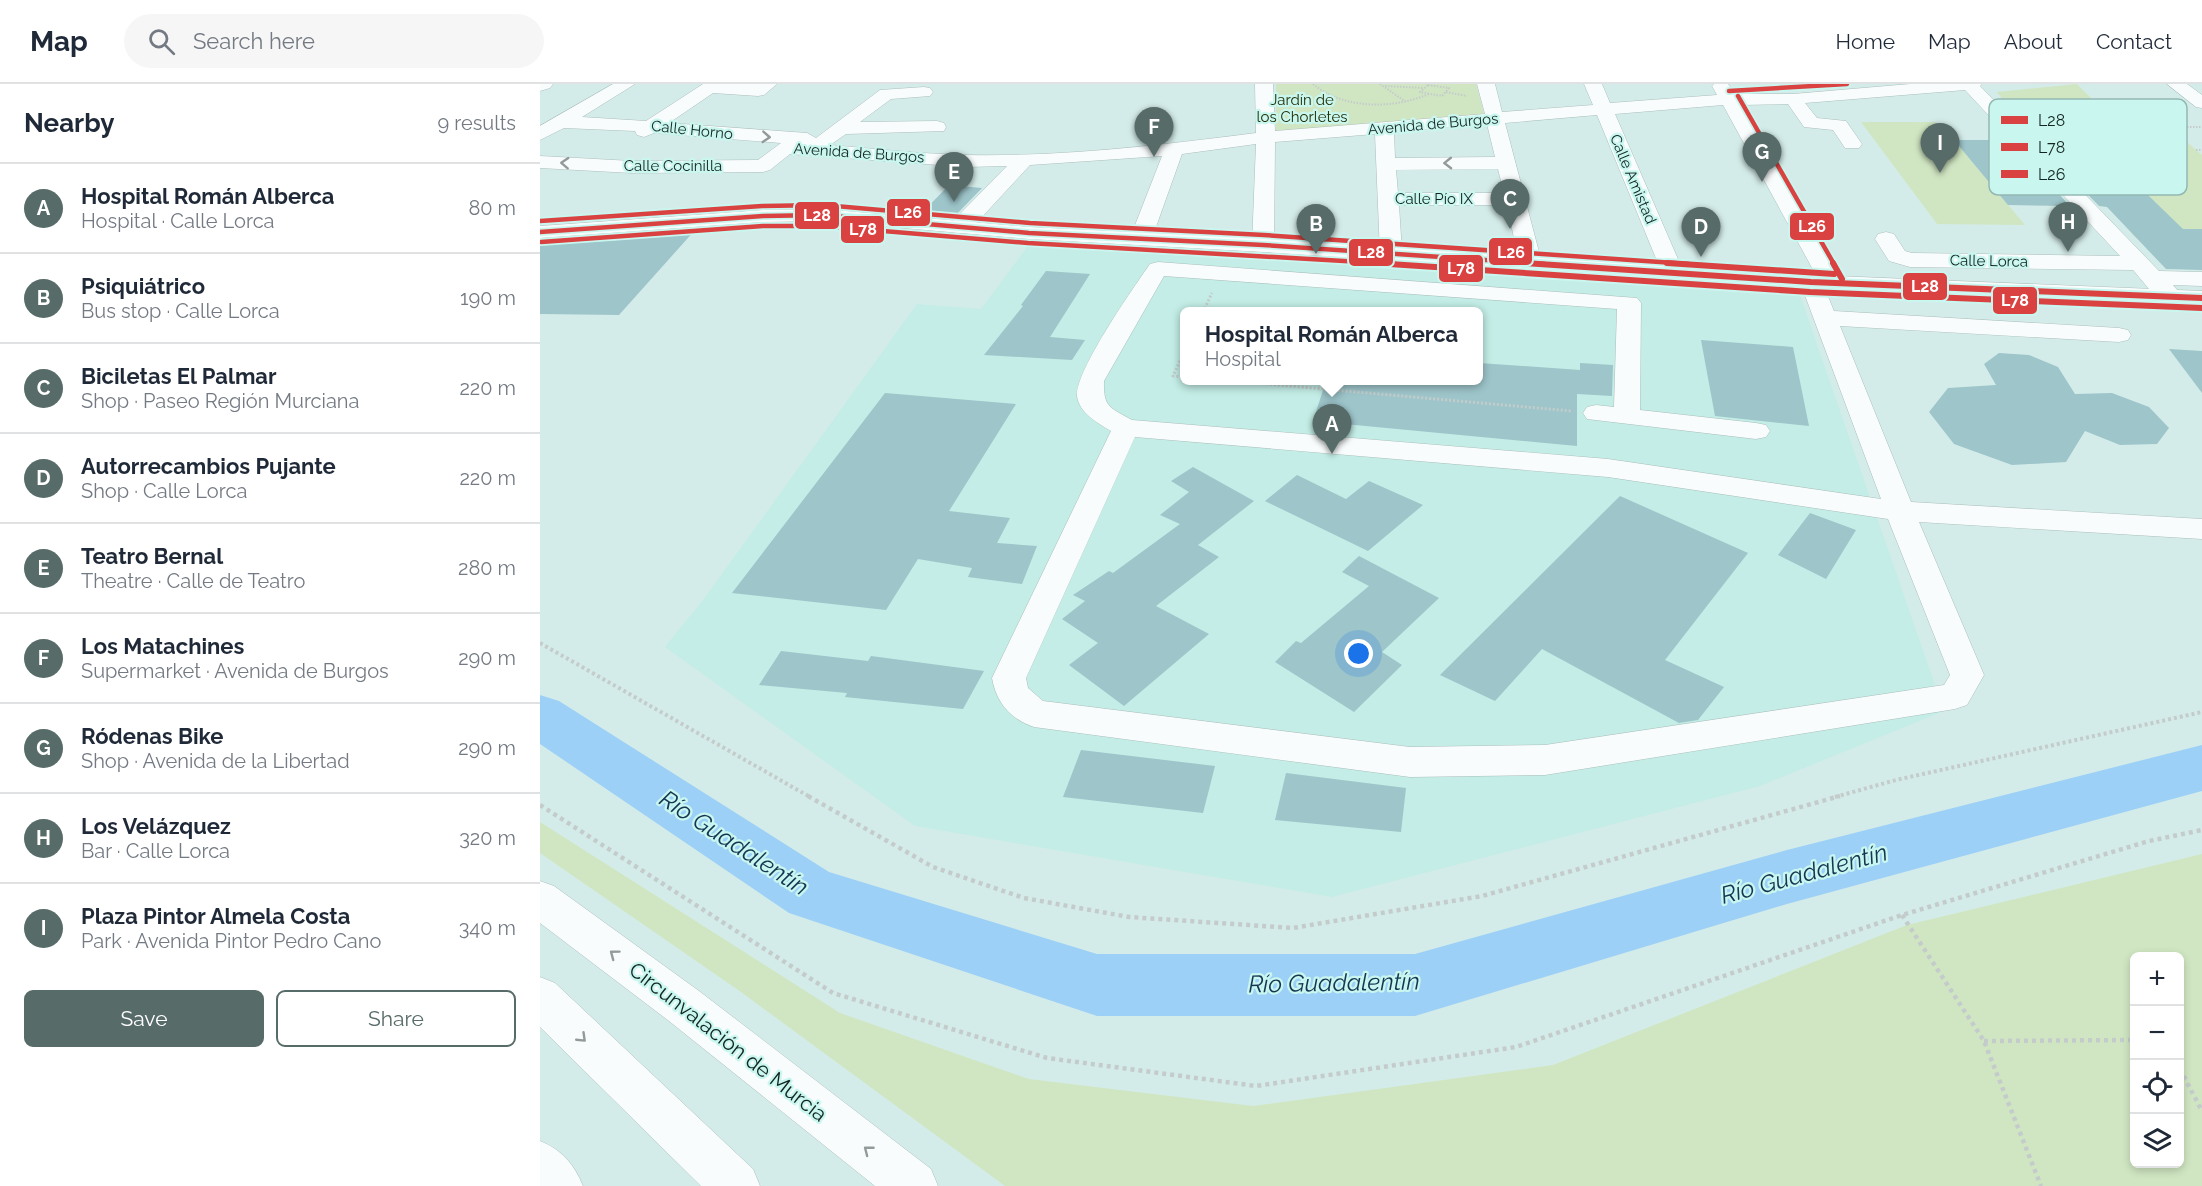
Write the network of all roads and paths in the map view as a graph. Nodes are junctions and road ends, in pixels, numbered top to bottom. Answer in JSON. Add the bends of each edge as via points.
{"nodes":[{"id":1,"x":544,"y":84,"type":"edge"},
{"id":2,"x":626,"y":84,"type":"edge"},
{"id":3,"x":768,"y":84,"type":"edge"},
{"id":4,"x":1264,"y":84,"type":"edge"},
{"id":5,"x":1313,"y":84,"type":"edge"},
{"id":6,"x":1380,"y":84,"type":"edge"},
{"id":7,"x":1443,"y":84,"type":"edge"},
{"id":8,"x":1486,"y":84,"type":"edge"},
{"id":9,"x":1593,"y":84,"type":"edge"},
{"id":10,"x":1970,"y":84,"type":"edge"},
{"id":11,"x":2176,"y":84,"type":"edge"},
{"id":12,"x":540,"y":86,"type":"edge"},
{"id":13,"x":712,"y":86,"type":"edge"},
{"id":14,"x":1439,"y":87,"type":"junction"},
{"id":15,"x":922,"y":88,"type":"edge"},
{"id":16,"x":1425,"y":88,"type":"junction"},
{"id":17,"x":1845,"y":89,"type":"edge"},
{"id":18,"x":1725,"y":92,"type":"edge"},
{"id":19,"x":1430,"y":94,"type":"junction"},
{"id":20,"x":2202,"y":103,"type":"edge"},
{"id":21,"x":1989,"y":104,"type":"edge"},
{"id":22,"x":1799,"y":106,"type":"junction"},
{"id":23,"x":1604,"y":110,"type":"junction"},
{"id":24,"x":1828,"y":112,"type":"dead end"},
{"id":25,"x":561,"y":122,"type":"junction"},
{"id":26,"x":1495,"y":124,"type":"junction"},
{"id":27,"x":651,"y":126,"type":"junction"},
{"id":28,"x":938,"y":127,"type":"junction"},
{"id":29,"x":841,"y":128,"type":"junction"},
{"id":30,"x":1384,"y":130,"type":"junction"},
{"id":31,"x":540,"y":134,"type":"edge"},
{"id":32,"x":1266,"y":138,"type":"junction"},
{"id":33,"x":1852,"y":144,"type":"dead end"},
{"id":34,"x":804,"y":145,"type":"junction"},
{"id":35,"x":1174,"y":148,"type":"junction"},
{"id":36,"x":2196,"y":150,"type":"dead end"},
{"id":37,"x":2202,"y":150,"type":"edge"},
{"id":38,"x":1024,"y":160,"type":"junction"},
{"id":39,"x":966,"y":161,"type":"junction"},
{"id":40,"x":540,"y":162,"type":"edge"},
{"id":41,"x":1507,"y":163,"type":"junction"},
{"id":42,"x":1387,"y":164,"type":"junction"},
{"id":43,"x":596,"y":165,"type":"junction"},
{"id":44,"x":2075,"y":195,"type":"edge"},
{"id":45,"x":1387,"y":199,"type":"junction"},
{"id":46,"x":1516,"y":199,"type":"junction"},
{"id":47,"x":960,"y":228,"type":"junction"},
{"id":48,"x":540,"y":232,"type":"edge"},
{"id":49,"x":1141,"y":238,"type":"junction"},
{"id":50,"x":1886,"y":239,"type":"dead end"},
{"id":51,"x":1263,"y":245,"type":"junction"},
{"id":52,"x":1391,"y":254,"type":"junction"},
{"id":53,"x":1527,"y":263,"type":"junction"},
{"id":54,"x":2146,"y":270,"type":"junction"},
{"id":55,"x":1673,"y":273,"type":"junction"},
{"id":56,"x":2202,"y":279,"type":"edge"},
{"id":57,"x":1822,"y":283,"type":"junction"},
{"id":58,"x":2171,"y":297,"type":"junction"},
{"id":59,"x":2202,"y":298,"type":"edge"},
{"id":60,"x":1826,"y":318,"type":"junction"},
{"id":61,"x":2119,"y":335,"type":"dead end"},
{"id":62,"x":1180,"y":361,"type":"edge"},
{"id":63,"x":1180,"y":377,"type":"edge"},
{"id":64,"x":1269,"y":385,"type":"edge"},
{"id":65,"x":1596,"y":413,"type":"joint"},
{"id":66,"x":1628,"y":416,"type":"junction"},
{"id":67,"x":1126,"y":428,"type":"junction"},
{"id":68,"x":1756,"y":431,"type":"dead end"},
{"id":69,"x":1900,"y":512,"type":"junction"},
{"id":70,"x":2202,"y":529,"type":"edge"},
{"id":71,"x":540,"y":642,"type":"edge"},
{"id":72,"x":2202,"y":712,"type":"edge"},
{"id":73,"x":540,"y":805,"type":"edge"},
{"id":74,"x":2202,"y":830,"type":"edge"},
{"id":75,"x":540,"y":899,"type":"edge"},
{"id":76,"x":1902,"y":915,"type":"junction"},
{"id":77,"x":540,"y":997,"type":"edge"},
{"id":78,"x":2130,"y":1040,"type":"edge"},
{"id":79,"x":1984,"y":1041,"type":"junction"},
{"id":80,"x":2184,"y":1077,"type":"edge"},
{"id":81,"x":2202,"y":1111,"type":"edge"},
{"id":82,"x":540,"y":1165,"type":"edge"},
{"id":83,"x":559,"y":1186,"type":"edge"},
{"id":84,"x":736,"y":1186,"type":"edge"},
{"id":85,"x":914,"y":1186,"type":"edge"},
{"id":86,"x":2041,"y":1186,"type":"edge"}],
"edges":[{"from":1,"to":12,"type":"main road"},
{"from":2,"to":25,"type":"main road"},
{"from":3,"to":13,"type":"main road","via":[[758,91]]},
{"from":4,"to":32,"type":"main road"},
{"from":5,"to":19,"type":"path","via":[[1330,96],[1353,102],[1406,102]]},
{"from":6,"to":16,"type":"path"},
{"from":7,"to":14,"type":"path"},
{"from":8,"to":26,"type":"main road"},
{"from":9,"to":23,"type":"main road","name":"Calle Amistad"},
{"from":10,"to":17,"type":"main road","name":"Avenida de Burgos"},
{"from":10,"to":21,"type":"main road"},
{"from":11,"to":20,"type":"main road"},
{"from":13,"to":27,"type":"main road"},
{"from":14,"to":16,"type":"path"},
{"from":14,"to":19,"type":"path","via":[[1449,88],[1442,96]]},
{"from":15,"to":28,"type":"main road"},
{"from":15,"to":29,"type":"main road","name":"Calle Cocinilla","via":[[886,94]]},
{"from":16,"to":19,"type":"path","via":[[1420,92]]},
{"from":17,"to":22,"type":"main road","name":"Avenida de Burgos"},
{"from":18,"to":22,"type":"main road","name":"Avenida de Burgos"},
{"from":18,"to":23,"type":"main road","name":"Avenida de Burgos"},
{"from":18,"to":57,"type":"main road"},
{"from":22,"to":24,"type":"main road"},
{"from":22,"to":33,"type":"main road","via":[[1811,123],[1839,125]]},
{"from":23,"to":26,"type":"main road","name":"Avenida de Burgos"},
{"from":23,"to":55,"type":"main road","name":"Calle Amistad"},
{"from":25,"to":27,"type":"main road","name":"Calle Horno"},
{"from":25,"to":31,"type":"main road"},
{"from":26,"to":30,"type":"main road","name":"Avenida de Burgos"},
{"from":26,"to":41,"type":"main road"},
{"from":27,"to":34,"type":"main road","name":"Calle Horno","one_way":true},
{"from":27,"to":43,"type":"main road"},
{"from":28,"to":29,"type":"main road"},
{"from":28,"to":39,"type":"main road"},
{"from":29,"to":34,"type":"main road","name":"Calle Cocinilla"},
{"from":30,"to":32,"type":"main road","name":"Avenida de Burgos"},
{"from":30,"to":42,"type":"main road"},
{"from":32,"to":35,"type":"main road","name":"Avenida de Burgos"},
{"from":32,"to":51,"type":"main road"},
{"from":34,"to":39,"type":"main road","name":"Avenida de Burgos"},
{"from":34,"to":43,"type":"main road","name":"Calle Cocinilla","via":[[764,166]]},
{"from":35,"to":38,"type":"main road","name":"Avenida de Burgos"},
{"from":35,"to":49,"type":"main road"},
{"from":36,"to":37,"type":"path"},
{"from":38,"to":39,"type":"main road","name":"Avenida de Burgos"},
{"from":38,"to":47,"type":"main road"},
{"from":43,"to":40,"type":"main road","name":"Calle Cocinilla","one_way":true},
{"from":41,"to":42,"type":"main road","one_way":true},
{"from":41,"to":46,"type":"main road"},
{"from":42,"to":45,"type":"main road"},
{"from":44,"to":54,"type":"main road"},
{"from":45,"to":46,"type":"main road","name":"Calle Pío IX"},
{"from":45,"to":52,"type":"main road"},
{"from":46,"to":53,"type":"main road"},
{"from":47,"to":48,"type":"main road","name":"Calle Lorca","via":[[822,215]]},
{"from":47,"to":49,"type":"main road","name":"Calle Lorca"},
{"from":49,"to":51,"type":"main road","name":"Calle Lorca"},
{"from":50,"to":54,"type":"main road","name":"Calle Lorca","via":[[1897,256],[1910,260]]},
{"from":51,"to":52,"type":"main road","name":"Calle Lorca"},
{"from":52,"to":53,"type":"main road","name":"Calle Lorca"},
{"from":53,"to":55,"type":"main road","name":"Calle Lorca"},
{"from":54,"to":56,"type":"main road","name":"Calle Lorca"},
{"from":54,"to":58,"type":"main road"},
{"from":55,"to":57,"type":"main road","name":"Calle Lorca"},
{"from":57,"to":58,"type":"main road","name":"Calle Lorca"},
{"from":57,"to":60,"type":"main road"},
{"from":58,"to":59,"type":"main road","name":"Calle Lorca"},
{"from":60,"to":61,"type":"main road"},
{"from":60,"to":69,"type":"main road"},
{"from":62,"to":63,"type":"path","via":[[1173,376]]},
{"from":64,"to":65,"type":"path"},
{"from":65,"to":66,"type":"main road"},
{"from":66,"to":67,"type":"main road","via":[[1629,303],[1158,269],[1091,381],[1090,398],[1099,411]]},
{"from":66,"to":68,"type":"main road"},
{"from":67,"to":69,"type":"main road","via":[[1608,468]]},
{"from":67,"to":69,"type":"main road","via":[[1009,678],[1012,694],[1034,713],[1410,762],[1545,760],[1955,696],[1967,675]]},
{"from":69,"to":70,"type":"main road"},
{"from":71,"to":72,"type":"path","via":[[933,867],[1024,898],[1129,917],[1293,928],[1482,896],[1896,780]]},
{"from":73,"to":76,"type":"path","via":[[833,993],[1047,1058],[1256,1086],[1516,1047]]},
{"from":74,"to":76,"type":"path","via":[[2148,841]]},
{"from":85,"to":75,"type":"main road","name":"Circunvalación de Murcia","one_way":true},
{"from":76,"to":79,"type":"path"},
{"from":77,"to":84,"type":"main road","one_way":true},
{"from":78,"to":79,"type":"path"},
{"from":79,"to":86,"type":"path"},
{"from":80,"to":81,"type":"path"},
{"from":82,"to":83,"type":"main road"}]}
